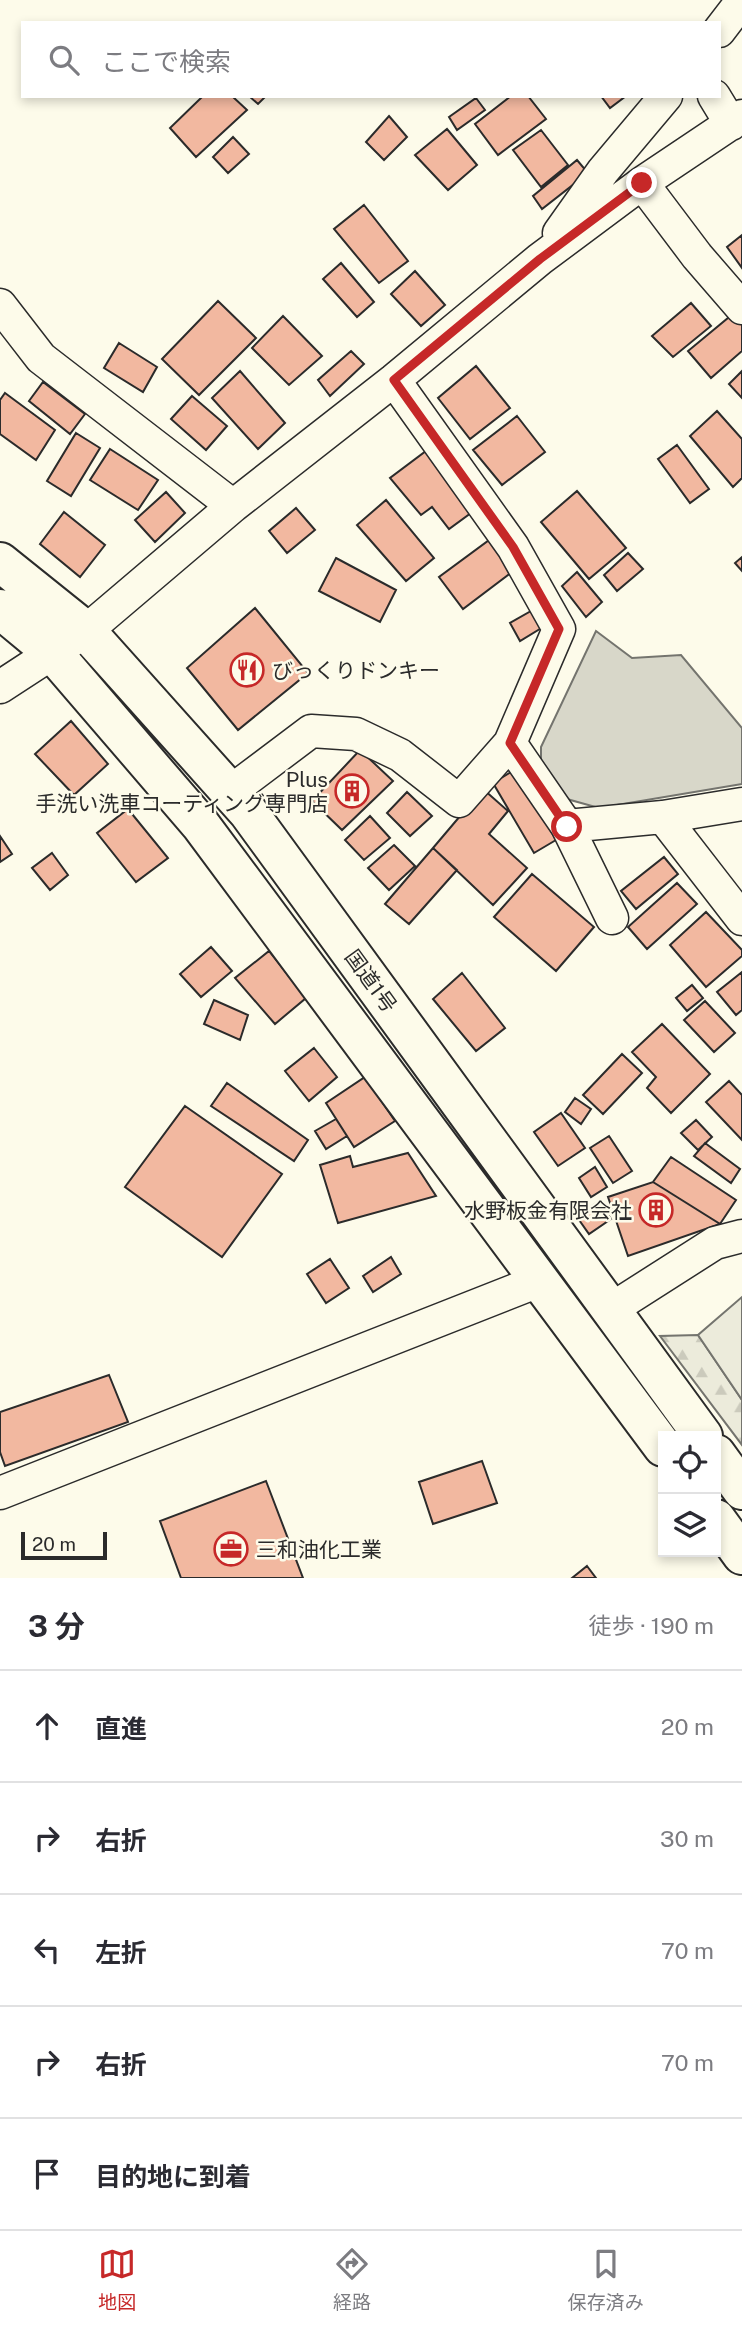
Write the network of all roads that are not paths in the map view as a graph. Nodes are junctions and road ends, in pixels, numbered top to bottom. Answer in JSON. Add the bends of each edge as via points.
{"nodes":[{"id":1,"x":742,"y":1,"type":"edge"},
{"id":2,"x":721,"y":28,"type":"edge"},
{"id":3,"x":664,"y":98,"type":"edge"},
{"id":4,"x":716,"y":98,"type":"edge"},
{"id":5,"x":737,"y":120,"type":"edge"},
{"id":6,"x":642,"y":183,"type":"junction"},
{"id":7,"x":540,"y":259,"type":"junction"},
{"id":8,"x":0,"y":305,"type":"edge"},
{"id":9,"x":742,"y":308,"type":"edge"},
{"id":10,"x":394,"y":380,"type":"junction"},
{"id":11,"x":233,"y":506,"type":"junction"},
{"id":12,"x":0,"y":562,"type":"edge"},
{"id":13,"x":0,"y":609,"type":"edge"},
{"id":14,"x":86,"y":631,"type":"junction"},
{"id":15,"x":53,"y":653,"type":"junction"},
{"id":16,"x":0,"y":687,"type":"edge"},
{"id":17,"x":510,"y":743,"type":"junction"},
{"id":18,"x":230,"y":793,"type":"junction"},
{"id":19,"x":742,"y":804,"type":"edge"},
{"id":20,"x":663,"y":817,"type":"junction"},
{"id":21,"x":567,"y":827,"type":"junction"},
{"id":22,"x":612,"y":918,"type":"dead end"},
{"id":23,"x":742,"y":919,"type":"edge"},
{"id":24,"x":742,"y":1236,"type":"edge"},
{"id":25,"x":541,"y":1279,"type":"junction"},
{"id":26,"x":610,"y":1310,"type":"junction"},
{"id":27,"x":699,"y":1431,"type":"edge"},
{"id":28,"x":658,"y":1440,"type":"edge"},
{"id":29,"x":721,"y":1461,"type":"edge"},
{"id":30,"x":742,"y":1490,"type":"edge"},
{"id":31,"x":0,"y":1493,"type":"edge"},
{"id":32,"x":721,"y":1526,"type":"edge"},
{"id":33,"x":742,"y":1555,"type":"edge"}],
"edges":[{"from":1,"to":2,"type":"street"},
{"from":3,"to":7,"type":"street","via":[[603,171]]},
{"from":4,"to":5,"type":"street"},
{"from":5,"to":6,"type":"street"},
{"from":6,"to":7,"type":"street"},
{"from":6,"to":9,"type":"street"},
{"from":7,"to":10,"type":"street"},
{"from":8,"to":11,"type":"street","via":[[41,358]]},
{"from":10,"to":11,"type":"street"},
{"from":10,"to":17,"type":"street","via":[[513,547],[559,629]]},
{"from":11,"to":14,"type":"street"},
{"from":12,"to":14,"type":"highway","name":"国道1号"},
{"from":13,"to":15,"type":"highway","name":"国道1号"},
{"from":14,"to":15,"type":"street"},
{"from":14,"to":18,"type":"highway","name":"国道1号"},
{"from":15,"to":16,"type":"street"},
{"from":15,"to":25,"type":"highway","name":"国道1号","via":[[200,824]]},
{"from":17,"to":18,"type":"street","via":[[459,801],[400,755],[356,734],[311,731]]},
{"from":17,"to":21,"type":"street"},
{"from":18,"to":26,"type":"highway","name":"国道1号"},
{"from":19,"to":20,"type":"street"},
{"from":20,"to":21,"type":"street"},
{"from":20,"to":23,"type":"street"},
{"from":21,"to":22,"type":"street"},
{"from":24,"to":26,"type":"street","via":[[715,1243]]},
{"from":25,"to":28,"type":"highway","name":"国道1号"},
{"from":25,"to":31,"type":"street"},
{"from":26,"to":27,"type":"highway","name":"国道1号"},
{"from":29,"to":30,"type":"highway"},
{"from":32,"to":33,"type":"highway"}]}
